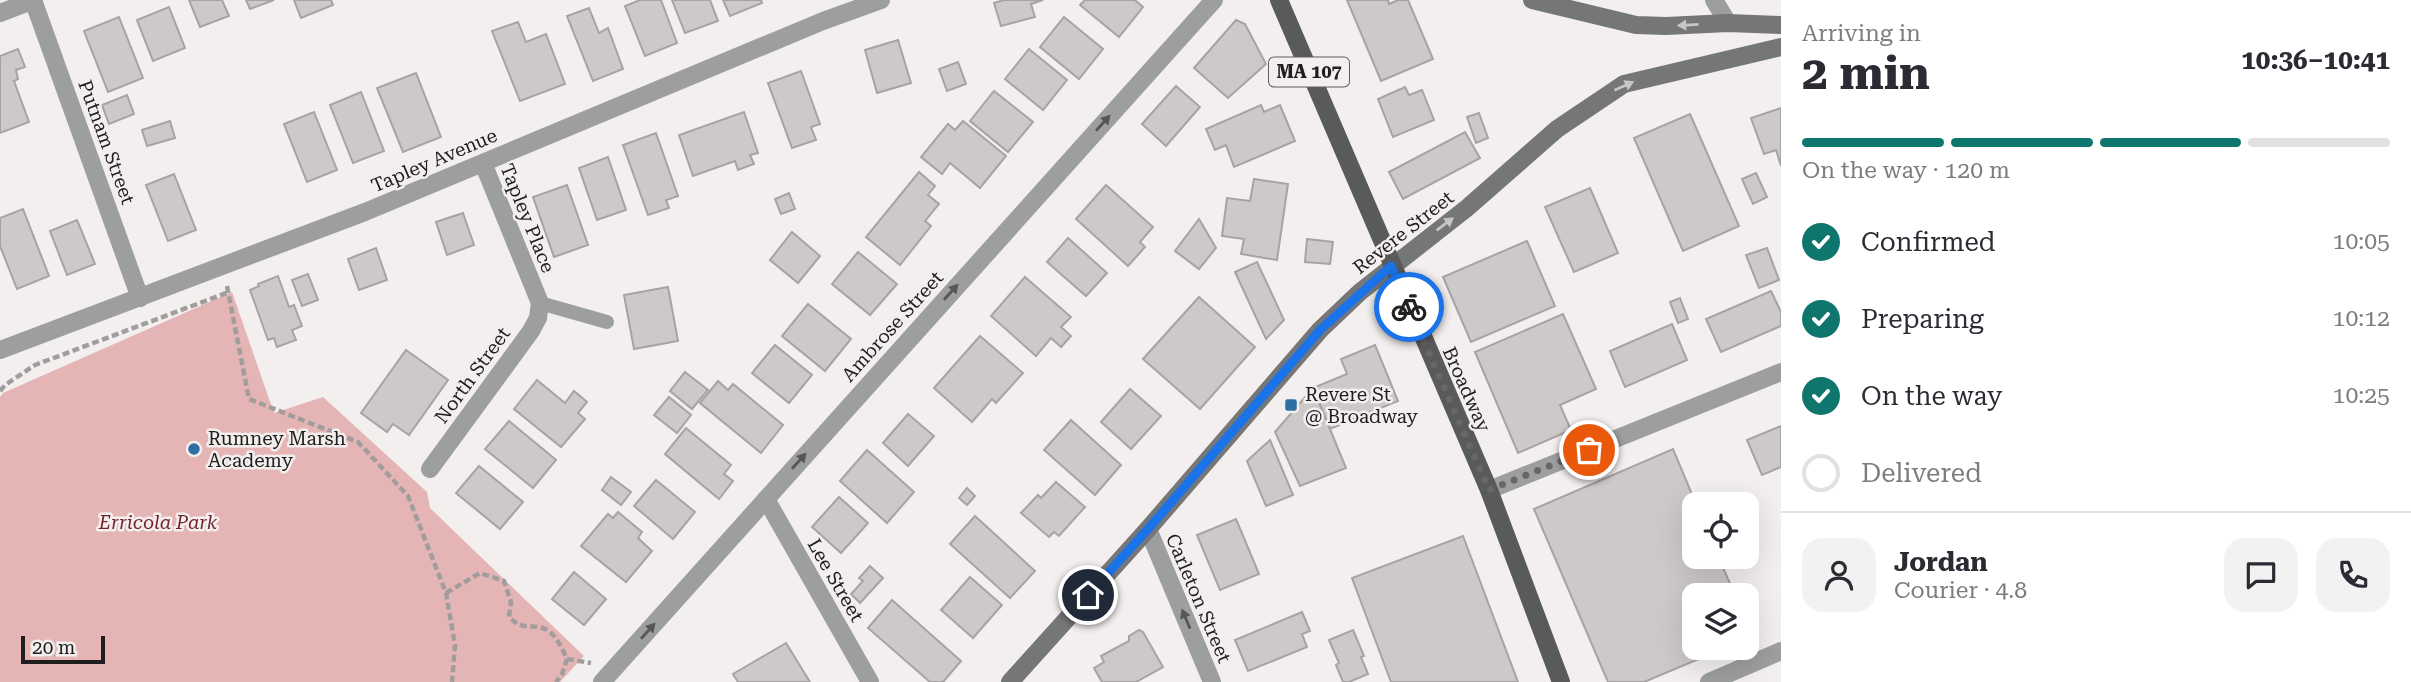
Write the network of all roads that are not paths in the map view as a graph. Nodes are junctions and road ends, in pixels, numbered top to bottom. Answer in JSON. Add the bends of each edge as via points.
{"nodes":[{"id":1,"x":34,"y":0,"type":"edge"},
{"id":2,"x":881,"y":0,"type":"edge"},
{"id":3,"x":1214,"y":0,"type":"edge"},
{"id":4,"x":1279,"y":0,"type":"edge"},
{"id":5,"x":1532,"y":0,"type":"edge"},
{"id":6,"x":1714,"y":0,"type":"edge"},
{"id":7,"x":0,"y":13,"type":"edge"},
{"id":8,"x":1728,"y":23,"type":"junction"},
{"id":9,"x":1781,"y":25,"type":"edge"},
{"id":10,"x":1781,"y":47,"type":"edge"},
{"id":11,"x":483,"y":163,"type":"junction"},
{"id":12,"x":1391,"y":266,"type":"junction"},
{"id":13,"x":141,"y":298,"type":"junction"},
{"id":14,"x":540,"y":303,"type":"junction"},
{"id":15,"x":607,"y":322,"type":"dead end"},
{"id":16,"x":0,"y":350,"type":"edge"},
{"id":17,"x":1781,"y":372,"type":"edge"},
{"id":18,"x":430,"y":469,"type":"dead end"},
{"id":19,"x":1489,"y":490,"type":"junction"},
{"id":20,"x":766,"y":499,"type":"junction"},
{"id":21,"x":1148,"y":529,"type":"junction"},
{"id":22,"x":1781,"y":651,"type":"edge"},
{"id":23,"x":602,"y":682,"type":"edge"},
{"id":24,"x":870,"y":682,"type":"edge"},
{"id":25,"x":1010,"y":682,"type":"edge"},
{"id":26,"x":1212,"y":682,"type":"edge"},
{"id":27,"x":1561,"y":682,"type":"edge"},
{"id":28,"x":1709,"y":682,"type":"edge"}],
"edges":[{"from":1,"to":7,"type":"street"},
{"from":1,"to":13,"type":"street","name":"Putnam Street"},
{"from":2,"to":11,"type":"street","name":"Tapley Avenue"},
{"from":20,"to":3,"type":"street","name":"Ambrose Street","one_way":true},
{"from":4,"to":12,"type":"main road","name":"Broadway","number":"MA 107"},
{"from":8,"to":5,"type":"street","one_way":true,"via":[[1636,25]]},
{"from":6,"to":8,"type":"street"},
{"from":8,"to":9,"type":"street"},
{"from":12,"to":10,"type":"street","name":"Revere Street","one_way":true,"via":[[1468,208],[1557,129],[1623,84]]},
{"from":11,"to":13,"type":"street","name":"Tapley Avenue"},
{"from":11,"to":14,"type":"street","name":"Tapley Place"},
{"from":12,"to":19,"type":"main road","name":"Broadway","number":"MA 107"},
{"from":12,"to":21,"type":"street","name":"Revere Street","via":[[1320,330]]},
{"from":13,"to":16,"type":"street","name":"Tapley Avenue"},
{"from":14,"to":15,"type":"lane","name":"Tapley Place"},
{"from":14,"to":18,"type":"street","name":"North Street","via":[[531,331]]},
{"from":17,"to":19,"type":"street"},
{"from":19,"to":27,"type":"main road","name":"Broadway","number":"MA 107"},
{"from":23,"to":20,"type":"street","name":"Ambrose Street","one_way":true},
{"from":20,"to":24,"type":"street","name":"Lee Street"},
{"from":21,"to":25,"type":"street","name":"Revere Street"},
{"from":26,"to":21,"type":"street","name":"Carleton Street","one_way":true},
{"from":22,"to":28,"type":"street"}]}
